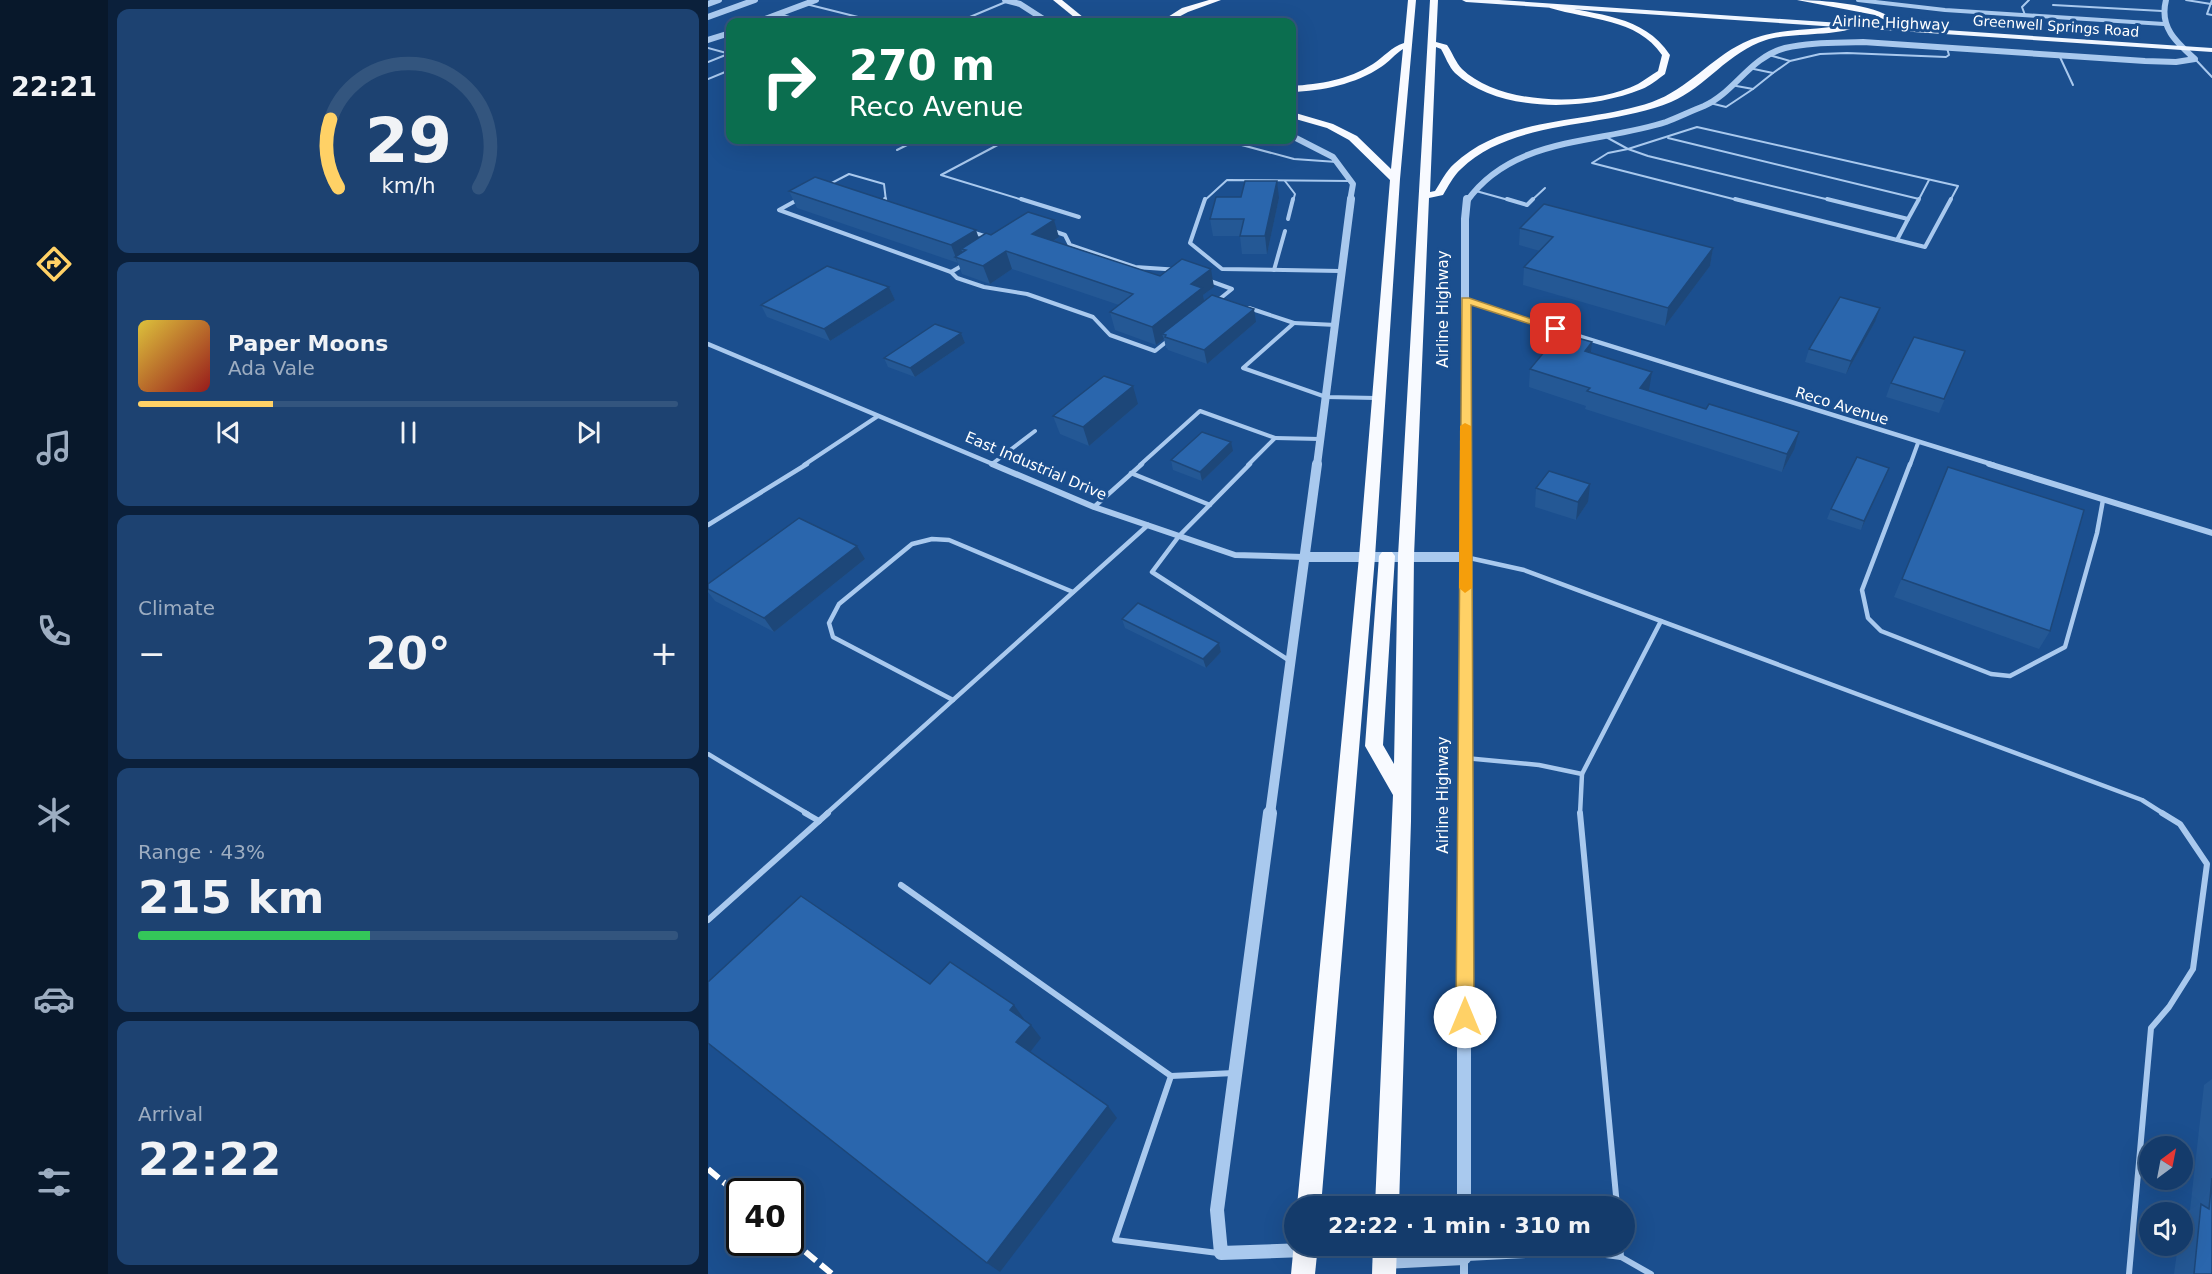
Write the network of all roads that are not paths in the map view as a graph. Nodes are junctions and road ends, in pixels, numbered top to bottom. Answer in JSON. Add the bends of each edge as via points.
{"nodes":[{"id":1,"x":719,"y":0,"type":"edge"},
{"id":2,"x":755,"y":0,"type":"edge"},
{"id":3,"x":816,"y":0,"type":"edge"},
{"id":4,"x":1007,"y":0,"type":"edge"},
{"id":5,"x":1057,"y":0,"type":"edge"},
{"id":6,"x":1217,"y":0,"type":"edge"},
{"id":7,"x":1412,"y":0,"type":"edge"},
{"id":8,"x":1434,"y":0,"type":"edge"},
{"id":9,"x":1466,"y":0,"type":"edge"},
{"id":10,"x":1584,"y":0,"type":"edge"},
{"id":11,"x":1801,"y":0,"type":"edge"},
{"id":12,"x":1858,"y":0,"type":"edge"},
{"id":13,"x":2029,"y":0,"type":"edge"},
{"id":14,"x":2166,"y":0,"type":"edge"},
{"id":15,"x":2186,"y":0,"type":"edge"},
{"id":16,"x":2212,"y":0,"type":"edge"},
{"id":17,"x":1480,"y":1,"type":"edge"},
{"id":18,"x":708,"y":4,"type":"edge"},
{"id":19,"x":806,"y":4,"type":"junction"},
{"id":20,"x":2211,"y":4,"type":"edge"},
{"id":21,"x":2053,"y":5,"type":"dead end"},
{"id":22,"x":1552,"y":6,"type":"junction"},
{"id":23,"x":2162,"y":11,"type":"junction"},
{"id":24,"x":778,"y":14,"type":"junction"},
{"id":25,"x":2025,"y":15,"type":"junction"},
{"id":26,"x":2212,"y":15,"type":"edge"},
{"id":27,"x":708,"y":17,"type":"edge"},
{"id":28,"x":768,"y":18,"type":"edge"},
{"id":29,"x":791,"y":18,"type":"edge"},
{"id":30,"x":862,"y":18,"type":"edge"},
{"id":31,"x":967,"y":18,"type":"edge"},
{"id":32,"x":1042,"y":18,"type":"edge"},
{"id":33,"x":1080,"y":18,"type":"edge"},
{"id":34,"x":1171,"y":18,"type":"edge"},
{"id":35,"x":1889,"y":19,"type":"junction"},
{"id":36,"x":1901,"y":20,"type":"dead end"},
{"id":37,"x":2164,"y":24,"type":"junction"},
{"id":38,"x":1855,"y":25,"type":"junction"},
{"id":39,"x":1984,"y":25,"type":"dead end"},
{"id":40,"x":726,"y":34,"type":"edge"},
{"id":41,"x":2172,"y":38,"type":"junction"},
{"id":42,"x":708,"y":40,"type":"edge"},
{"id":43,"x":2212,"y":41,"type":"edge"},
{"id":44,"x":1432,"y":43,"type":"junction"},
{"id":45,"x":1408,"y":44,"type":"junction"},
{"id":46,"x":708,"y":48,"type":"edge"},
{"id":47,"x":1947,"y":48,"type":"junction"},
{"id":48,"x":726,"y":49,"type":"edge"},
{"id":49,"x":2184,"y":49,"type":"junction"},
{"id":50,"x":2212,"y":50,"type":"edge"},
{"id":51,"x":720,"y":51,"type":"junction"},
{"id":52,"x":726,"y":53,"type":"edge"},
{"id":53,"x":726,"y":55,"type":"edge"},
{"id":54,"x":1769,"y":55,"type":"junction"},
{"id":55,"x":2059,"y":55,"type":"junction"},
{"id":56,"x":2195,"y":59,"type":"junction"},
{"id":57,"x":1790,"y":61,"type":"junction"},
{"id":58,"x":708,"y":62,"type":"edge"},
{"id":59,"x":1749,"y":69,"type":"junction"},
{"id":60,"x":726,"y":72,"type":"edge"},
{"id":61,"x":1773,"y":73,"type":"junction"},
{"id":62,"x":2212,"y":77,"type":"edge"},
{"id":63,"x":708,"y":79,"type":"edge"},
{"id":64,"x":1731,"y":85,"type":"junction"},
{"id":65,"x":2073,"y":85,"type":"dead end"},
{"id":66,"x":1296,"y":88,"type":"edge"},
{"id":67,"x":1753,"y":89,"type":"junction"},
{"id":68,"x":1710,"y":103,"type":"junction"},
{"id":69,"x":1296,"y":116,"type":"edge"},
{"id":70,"x":1604,"y":135,"type":"junction"},
{"id":71,"x":1665,"y":137,"type":"junction"},
{"id":72,"x":1296,"y":138,"type":"edge"},
{"id":73,"x":909,"y":144,"type":"edge"},
{"id":74,"x":999,"y":144,"type":"edge"},
{"id":75,"x":1237,"y":144,"type":"edge"},
{"id":76,"x":1628,"y":149,"type":"junction"},
{"id":77,"x":897,"y":150,"type":"dead end"},
{"id":78,"x":1337,"y":162,"type":"junction"},
{"id":79,"x":1395,"y":178,"type":"junction"},
{"id":80,"x":1929,"y":180,"type":"junction"},
{"id":81,"x":1286,"y":181,"type":"junction"},
{"id":82,"x":1350,"y":181,"type":"junction"},
{"id":83,"x":1545,"y":188,"type":"dead end"},
{"id":84,"x":1476,"y":191,"type":"junction"},
{"id":85,"x":1424,"y":196,"type":"junction"},
{"id":86,"x":1919,"y":199,"type":"junction"},
{"id":87,"x":1079,"y":217,"type":"dead end"},
{"id":88,"x":1288,"y":219,"type":"dead end"},
{"id":89,"x":1908,"y":219,"type":"junction"},
{"id":90,"x":1286,"y":231,"type":"dead end"},
{"id":91,"x":1897,"y":240,"type":"junction"},
{"id":92,"x":1000,"y":241,"type":"junction"},
{"id":93,"x":990,"y":248,"type":"edge"},
{"id":94,"x":971,"y":260,"type":"edge"},
{"id":95,"x":1274,"y":270,"type":"junction"},
{"id":96,"x":1340,"y":271,"type":"junction"},
{"id":97,"x":951,"y":272,"type":"junction"},
{"id":98,"x":1220,"y":299,"type":"junction"},
{"id":99,"x":1466,"y":301,"type":"junction"},
{"id":100,"x":1230,"y":302,"type":"edge"},
{"id":101,"x":1241,"y":306,"type":"edge"},
{"id":102,"x":1294,"y":323,"type":"junction"},
{"id":103,"x":1336,"y":325,"type":"junction"},
{"id":104,"x":708,"y":344,"type":"edge"},
{"id":105,"x":1326,"y":398,"type":"junction"},
{"id":106,"x":1379,"y":398,"type":"junction"},
{"id":107,"x":878,"y":416,"type":"junction"},
{"id":108,"x":1035,"y":430,"type":"dead end"},
{"id":109,"x":1275,"y":438,"type":"junction"},
{"id":110,"x":1320,"y":439,"type":"junction"},
{"id":111,"x":1918,"y":443,"type":"junction"},
{"id":112,"x":992,"y":464,"type":"junction"},
{"id":113,"x":1131,"y":473,"type":"junction"},
{"id":114,"x":2103,"y":500,"type":"junction"},
{"id":115,"x":1210,"y":505,"type":"junction"},
{"id":116,"x":1094,"y":507,"type":"junction"},
{"id":117,"x":708,"y":525,"type":"edge"},
{"id":118,"x":1148,"y":525,"type":"junction"},
{"id":119,"x":2212,"y":533,"type":"edge"},
{"id":120,"x":1179,"y":536,"type":"junction"},
{"id":121,"x":1388,"y":556,"type":"junction"},
{"id":122,"x":1406,"y":556,"type":"junction"},
{"id":123,"x":1304,"y":557,"type":"junction"},
{"id":124,"x":1367,"y":557,"type":"junction"},
{"id":125,"x":1465,"y":557,"type":"junction"},
{"id":126,"x":1073,"y":592,"type":"junction"},
{"id":127,"x":1661,"y":621,"type":"junction"},
{"id":128,"x":1290,"y":661,"type":"junction"},
{"id":129,"x":952,"y":700,"type":"junction"},
{"id":130,"x":708,"y":754,"type":"edge"},
{"id":131,"x":1466,"y":758,"type":"junction"},
{"id":132,"x":1582,"y":774,"type":"junction"},
{"id":133,"x":1402,"y":795,"type":"junction"},
{"id":134,"x":819,"y":821,"type":"junction"},
{"id":135,"x":2204,"y":881,"type":"junction"},
{"id":136,"x":2212,"y":884,"type":"edge"},
{"id":137,"x":902,"y":885,"type":"dead end"},
{"id":138,"x":708,"y":920,"type":"edge"},
{"id":139,"x":1237,"y":1073,"type":"junction"},
{"id":140,"x":1171,"y":1076,"type":"junction"},
{"id":141,"x":1310,"y":1196,"type":"edge"},
{"id":142,"x":1387,"y":1196,"type":"edge"},
{"id":143,"x":1464,"y":1196,"type":"edge"},
{"id":144,"x":1616,"y":1196,"type":"edge"},
{"id":145,"x":1221,"y":1253,"type":"junction"},
{"id":146,"x":1284,"y":1255,"type":"edge"},
{"id":147,"x":1621,"y":1257,"type":"joint"},
{"id":148,"x":1464,"y":1259,"type":"edge"},
{"id":149,"x":1384,"y":1260,"type":"edge"},
{"id":150,"x":1651,"y":1274,"type":"edge"},
{"id":151,"x":2129,"y":1274,"type":"edge"}],
"edges":[{"from":1,"to":18,"type":"street"},
{"from":2,"to":27,"type":"street"},
{"from":3,"to":19,"type":"street"},
{"from":4,"to":31,"type":"lane"},
{"from":4,"to":32,"type":"street"},
{"from":5,"to":33,"type":"highway"},
{"from":6,"to":34,"type":"highway"},
{"from":7,"to":45,"type":"highway"},
{"from":8,"to":44,"type":"highway","name":"Airline Highway"},
{"from":9,"to":17,"type":"main road","name":"Greenwell Springs Road"},
{"from":10,"to":35,"type":"main road"},
{"from":11,"to":35,"type":"highway"},
{"from":12,"to":25,"type":"street","name":"Airline Highway"},
{"from":13,"to":25,"type":"lane","via":[[2022,8]]},
{"from":14,"to":23,"type":"street"},
{"from":15,"to":20,"type":"lane"},
{"from":16,"to":20,"type":"lane"},
{"from":17,"to":22,"type":"main road","name":"Greenwell Springs Road"},
{"from":19,"to":24,"type":"street"},
{"from":19,"to":30,"type":"lane"},
{"from":20,"to":26,"type":"lane","via":[[2207,14]]},
{"from":21,"to":23,"type":"lane"},
{"from":22,"to":38,"type":"main road","name":"Greenwell Springs Road"},
{"from":22,"to":44,"type":"highway","via":[[1644,32],[1663,48],[1666,60],[1662,72],[1641,87],[1617,95],[1582,100],[1531,99],[1503,94],[1466,79],[1454,67],[1444,47]]},
{"from":23,"to":37,"type":"street"},
{"from":24,"to":28,"type":"street"},
{"from":24,"to":29,"type":"lane"},
{"from":25,"to":37,"type":"street","name":"Airline Highway"},
{"from":35,"to":36,"type":"main road"},
{"from":37,"to":41,"type":"street"},
{"from":38,"to":49,"type":"main road","name":"Greenwell Springs Road"},
{"from":38,"to":85,"type":"highway","via":[[1763,38],[1737,48],[1684,90],[1661,102],[1498,142],[1460,164],[1439,193]]},
{"from":39,"to":41,"type":"main road","name":"Greenwell Springs Road"},
{"from":40,"to":42,"type":"street"},
{"from":41,"to":43,"type":"main road","name":"Greenwell Springs Road"},
{"from":41,"to":49,"type":"street"},
{"from":44,"to":85,"type":"highway","name":"Airline Highway"},
{"from":45,"to":66,"type":"highway","via":[[1393,49],[1381,63],[1353,77]]},
{"from":45,"to":79,"type":"highway"},
{"from":46,"to":51,"type":"lane"},
{"from":47,"to":54,"type":"street","name":"Airline Highway","via":[[1818,43],[1784,48]]},
{"from":47,"to":55,"type":"street","name":"Airline Highway"},
{"from":47,"to":57,"type":"lane","via":[[1946,57],[1847,53]]},
{"from":48,"to":51,"type":"lane"},
{"from":49,"to":50,"type":"main road","name":"Greenwell Springs Road"},
{"from":49,"to":56,"type":"street"},
{"from":51,"to":52,"type":"lane"},
{"from":53,"to":58,"type":"lane"},
{"from":54,"to":57,"type":"lane"},
{"from":54,"to":59,"type":"street","name":"Airline Highway"},
{"from":55,"to":56,"type":"street","name":"Airline Highway","via":[[2176,63]]},
{"from":55,"to":65,"type":"lane"},
{"from":56,"to":62,"type":"lane"},
{"from":57,"to":61,"type":"lane"},
{"from":59,"to":61,"type":"lane"},
{"from":59,"to":64,"type":"street","name":"Airline Highway"},
{"from":60,"to":63,"type":"lane"},
{"from":61,"to":67,"type":"lane"},
{"from":64,"to":67,"type":"lane"},
{"from":64,"to":68,"type":"street","name":"Airline Highway"},
{"from":67,"to":68,"type":"lane","via":[[1726,107]]},
{"from":68,"to":70,"type":"street","name":"Airline Highway","via":[[1665,122]]},
{"from":69,"to":79,"type":"highway","via":[[1353,138]]},
{"from":70,"to":76,"type":"lane"},
{"from":70,"to":84,"type":"street","name":"Airline Highway","via":[[1519,157],[1488,177]]},
{"from":71,"to":76,"type":"lane"},
{"from":71,"to":80,"type":"lane","via":[[1697,127]]},
{"from":71,"to":86,"type":"lane"},
{"from":72,"to":78,"type":"street"},
{"from":73,"to":77,"type":"lane"},
{"from":74,"to":87,"type":"lane","via":[[941,175]]},
{"from":75,"to":78,"type":"lane","via":[[1300,162]]},
{"from":76,"to":89,"type":"lane"},
{"from":76,"to":91,"type":"lane","via":[[1608,153],[1592,163]]},
{"from":78,"to":82,"type":"street"},
{"from":79,"to":106,"type":"highway"},
{"from":80,"to":86,"type":"lane"},
{"from":80,"to":91,"type":"lane","via":[[1958,186],[1925,247]]},
{"from":81,"to":82,"type":"lane"},
{"from":81,"to":88,"type":"lane","via":[[1294,194]]},
{"from":81,"to":95,"type":"lane","via":[[1227,180],[1205,199],[1190,243],[1222,269]]},
{"from":82,"to":96,"type":"street","via":[[1353,184]]},
{"from":83,"to":84,"type":"lane","via":[[1527,205]]},
{"from":84,"to":99,"type":"street","name":"Airline Highway","via":[[1467,200],[1465,219]]},
{"from":85,"to":122,"type":"highway","name":"Airline Highway"},
{"from":86,"to":89,"type":"lane"},
{"from":89,"to":91,"type":"lane"},
{"from":90,"to":95,"type":"lane"},
{"from":92,"to":93,"type":"lane"},
{"from":92,"to":97,"type":"lane","via":[[886,205],[884,184],[849,174],[779,210]]},
{"from":92,"to":98,"type":"lane","via":[[1030,223],[1065,235],[1070,245],[1135,267],[1180,270],[1232,289]]},
{"from":94,"to":97,"type":"lane"},
{"from":95,"to":96,"type":"lane"},
{"from":96,"to":103,"type":"street"},
{"from":97,"to":98,"type":"lane","via":[[984,287],[1027,294],[1093,317],[1110,335],[1155,351]]},
{"from":98,"to":100,"type":"lane"},
{"from":99,"to":111,"type":"street","name":"Reco Avenue"},
{"from":99,"to":125,"type":"street","name":"Airline Highway"},
{"from":101,"to":102,"type":"lane"},
{"from":102,"to":103,"type":"lane"},
{"from":102,"to":105,"type":"lane","via":[[1244,368]]},
{"from":103,"to":105,"type":"street"},
{"from":104,"to":107,"type":"street","name":"East Industrial Drive"},
{"from":105,"to":106,"type":"lane"},
{"from":105,"to":110,"type":"street"},
{"from":106,"to":124,"type":"highway"},
{"from":107,"to":112,"type":"street","name":"East Industrial Drive"},
{"from":107,"to":117,"type":"lane"},
{"from":108,"to":112,"type":"lane"},
{"from":109,"to":110,"type":"lane"},
{"from":109,"to":113,"type":"lane","via":[[1200,411]]},
{"from":109,"to":115,"type":"lane"},
{"from":110,"to":123,"type":"street"},
{"from":111,"to":114,"type":"street","name":"Reco Avenue"},
{"from":111,"to":114,"type":"lane","via":[[1862,590],[1868,618],[1881,631],[1991,674],[2010,676],[2065,647]]},
{"from":112,"to":116,"type":"street","name":"East Industrial Drive"},
{"from":113,"to":115,"type":"lane"},
{"from":113,"to":116,"type":"lane"},
{"from":114,"to":119,"type":"street","name":"Reco Avenue"},
{"from":115,"to":120,"type":"lane"},
{"from":116,"to":118,"type":"street","name":"East Industrial Drive"},
{"from":118,"to":120,"type":"street","name":"East Industrial Drive"},
{"from":118,"to":126,"type":"lane"},
{"from":120,"to":123,"type":"street","name":"East Industrial Drive","via":[[1235,555]]},
{"from":120,"to":128,"type":"lane","via":[[1152,572]]},
{"from":121,"to":122,"type":"street","name":"East Industrial Drive"},
{"from":121,"to":124,"type":"street","name":"East Industrial Drive"},
{"from":121,"to":133,"type":"highway","via":[[1374,746]]},
{"from":122,"to":125,"type":"street","name":"East Industrial Drive"},
{"from":122,"to":133,"type":"highway","name":"Airline Highway"},
{"from":123,"to":124,"type":"street","name":"East Industrial Drive"},
{"from":123,"to":128,"type":"street"},
{"from":124,"to":141,"type":"highway"},
{"from":125,"to":127,"type":"lane","via":[[1524,570]]},
{"from":125,"to":131,"type":"street","name":"Airline Highway"},
{"from":126,"to":129,"type":"lane"},
{"from":126,"to":129,"type":"lane","via":[[949,540],[932,539],[912,544],[839,604],[829,622],[833,637]]},
{"from":127,"to":132,"type":"lane"},
{"from":127,"to":135,"type":"lane","via":[[2142,800],[2180,824],[2207,864]]},
{"from":128,"to":139,"type":"street"},
{"from":129,"to":134,"type":"lane"},
{"from":130,"to":134,"type":"lane"},
{"from":131,"to":132,"type":"lane","via":[[1539,765]]},
{"from":131,"to":143,"type":"street","name":"Airline Highway"},
{"from":132,"to":144,"type":"lane","via":[[1579,803]]},
{"from":133,"to":142,"type":"highway","name":"Airline Highway"},
{"from":134,"to":138,"type":"lane"},
{"from":135,"to":136,"type":"lane"},
{"from":135,"to":151,"type":"lane","via":[[2193,969],[2151,1028]]},
{"from":137,"to":140,"type":"lane"},
{"from":139,"to":140,"type":"lane"},
{"from":139,"to":145,"type":"street","via":[[1217,1210]]},
{"from":140,"to":145,"type":"lane","via":[[1115,1240]]},
{"from":145,"to":146,"type":"street"},
{"from":147,"to":148,"type":"lane","via":[[1583,1252]]},
{"from":147,"to":150,"type":"lane"},
{"from":148,"to":149,"type":"street"}]}
